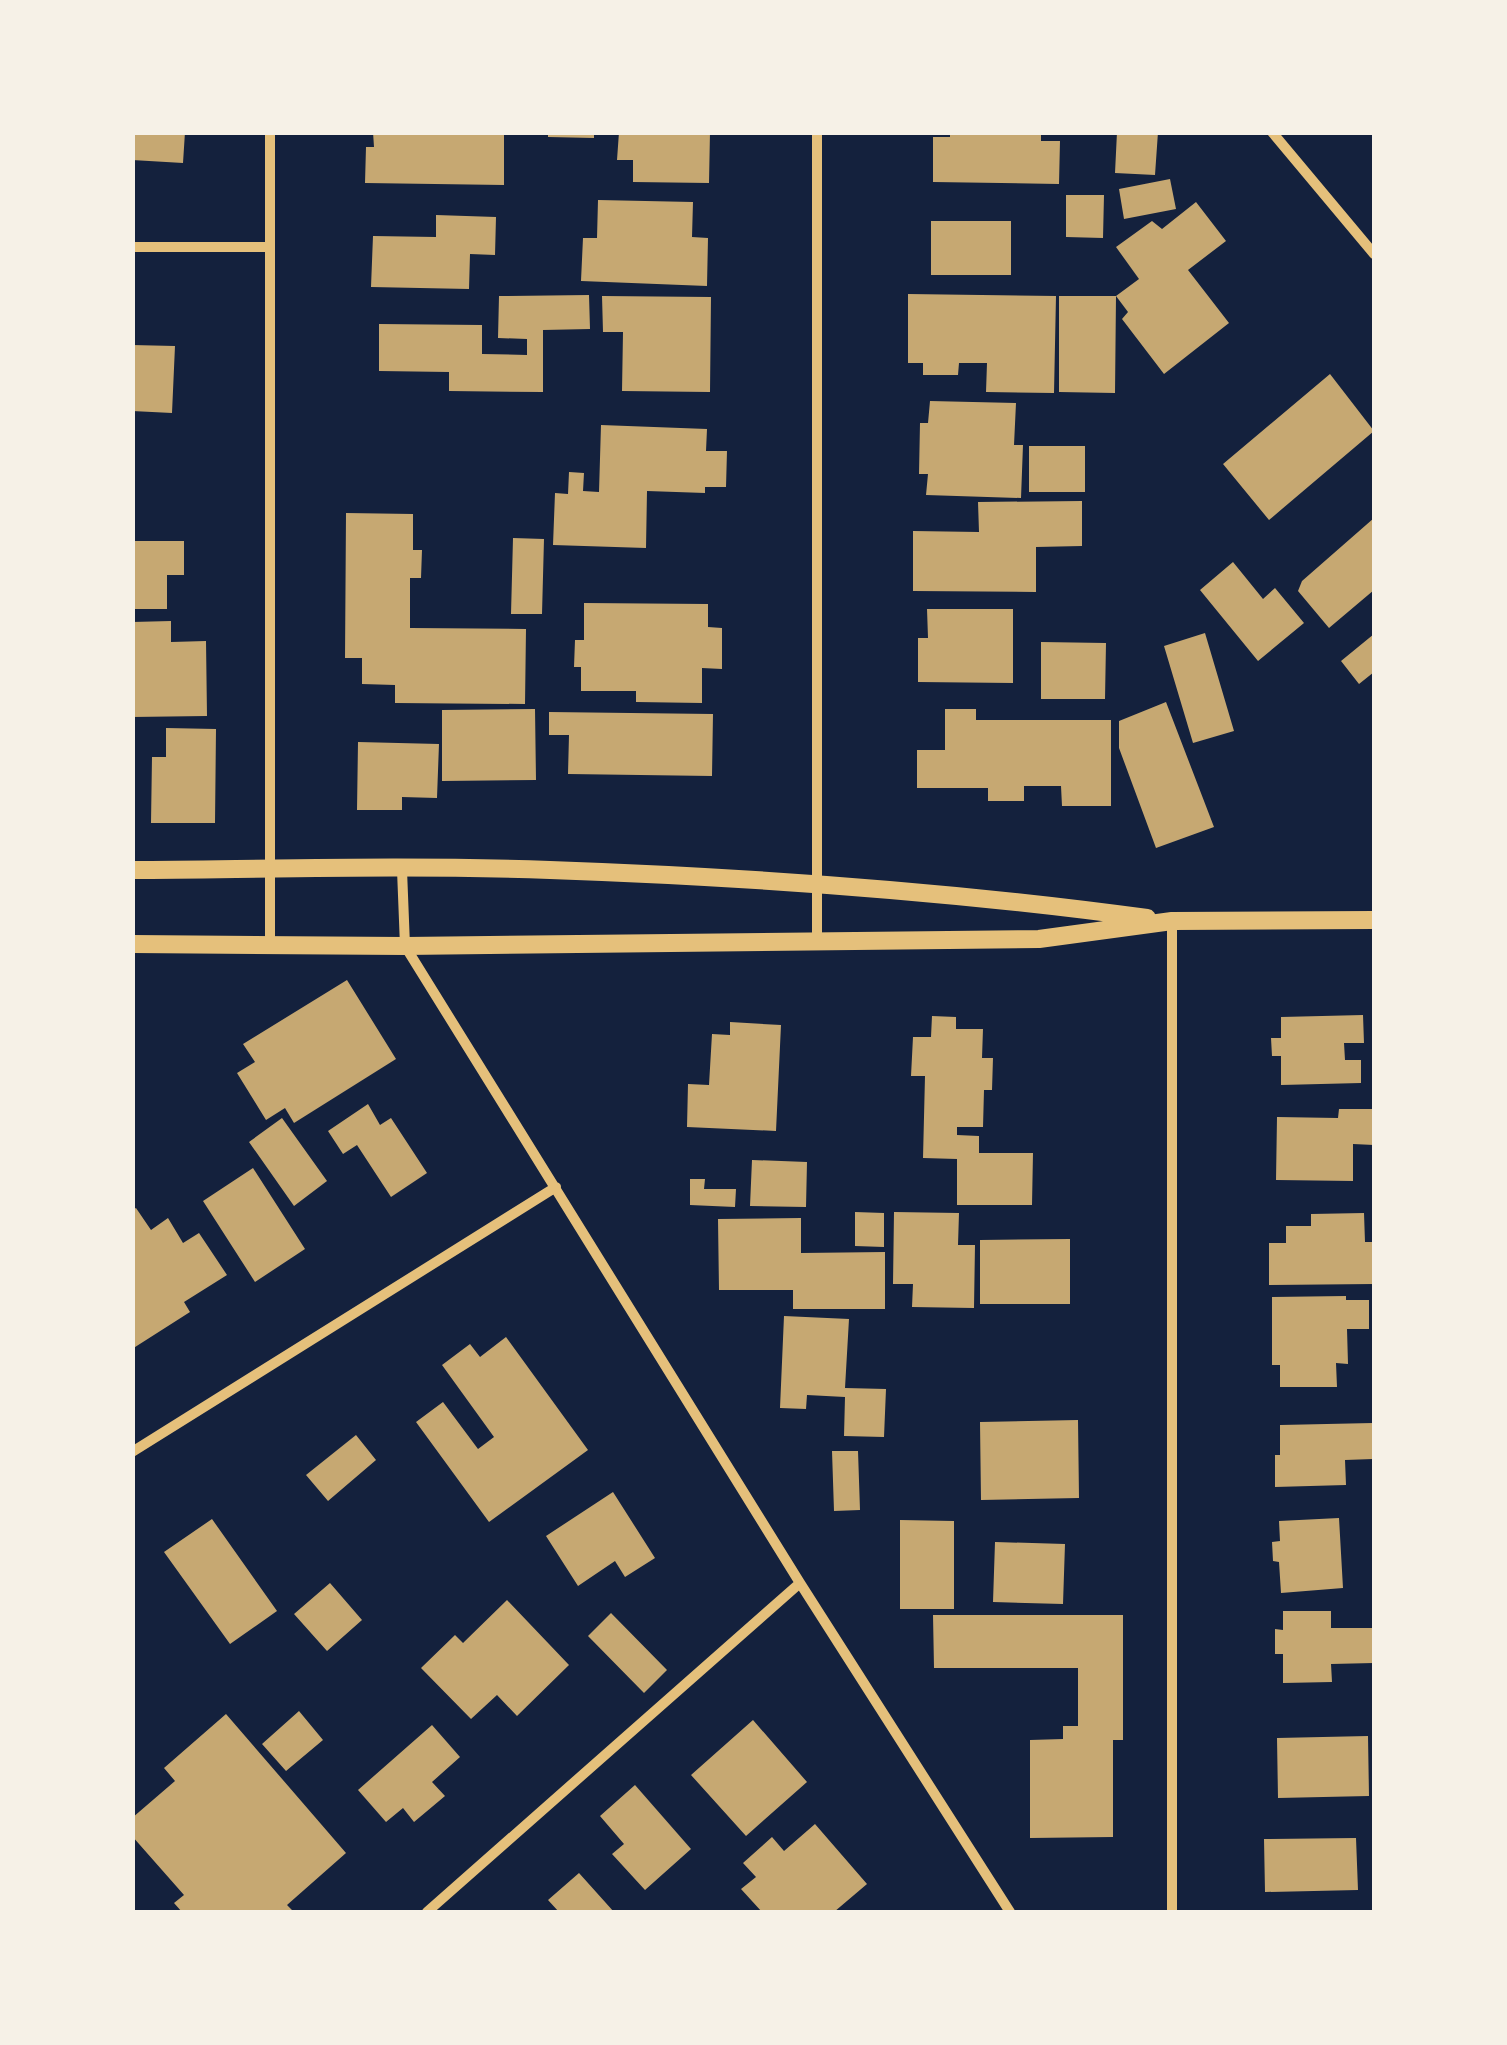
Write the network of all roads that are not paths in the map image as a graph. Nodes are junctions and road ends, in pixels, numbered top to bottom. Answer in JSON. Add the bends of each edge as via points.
{"nodes":[{"id":1,"x":270,"y":132,"type":"edge"},
{"id":2,"x":817,"y":132,"type":"edge"},
{"id":3,"x":1272,"y":132,"type":"edge"},
{"id":4,"x":132,"y":247,"type":"edge"},
{"id":5,"x":270,"y":247,"type":"junction"},
{"id":6,"x":1374,"y":254,"type":"edge"},
{"id":7,"x":270,"y":869,"type":"junction"},
{"id":8,"x":132,"y":870,"type":"edge"},
{"id":9,"x":402,"y":870,"type":"junction"},
{"id":10,"x":817,"y":883,"type":"junction"},
{"id":11,"x":1374,"y":920,"type":"edge"},
{"id":12,"x":1172,"y":921,"type":"junction"},
{"id":13,"x":817,"y":942,"type":"junction"},
{"id":14,"x":132,"y":944,"type":"edge"},
{"id":15,"x":270,"y":944,"type":"junction"},
{"id":16,"x":405,"y":946,"type":"junction"},
{"id":17,"x":556,"y":1187,"type":"junction"},
{"id":18,"x":132,"y":1452,"type":"edge"},
{"id":19,"x":800,"y":1584,"type":"junction"},
{"id":20,"x":428,"y":1912,"type":"edge"},
{"id":21,"x":1010,"y":1912,"type":"edge"},
{"id":22,"x":1172,"y":1912,"type":"edge"}],
"edges":[{"from":1,"to":5,"type":"street"},
{"from":2,"to":10,"type":"street"},
{"from":3,"to":6,"type":"street"},
{"from":4,"to":5,"type":"street"},
{"from":5,"to":7,"type":"street"},
{"from":7,"to":8,"type":"street"},
{"from":7,"to":9,"type":"street"},
{"from":7,"to":15,"type":"street"},
{"from":9,"to":10,"type":"street"},
{"from":9,"to":16,"type":"street"},
{"from":10,"to":12,"type":"street"},
{"from":10,"to":13,"type":"street"},
{"from":11,"to":12,"type":"street"},
{"from":12,"to":13,"type":"street","via":[[1038,939]]},
{"from":12,"to":22,"type":"street"},
{"from":13,"to":16,"type":"street"},
{"from":14,"to":15,"type":"street"},
{"from":15,"to":16,"type":"street"},
{"from":16,"to":17,"type":"street"},
{"from":17,"to":18,"type":"street"},
{"from":17,"to":19,"type":"street"},
{"from":19,"to":20,"type":"street"},
{"from":19,"to":21,"type":"street"}]}
